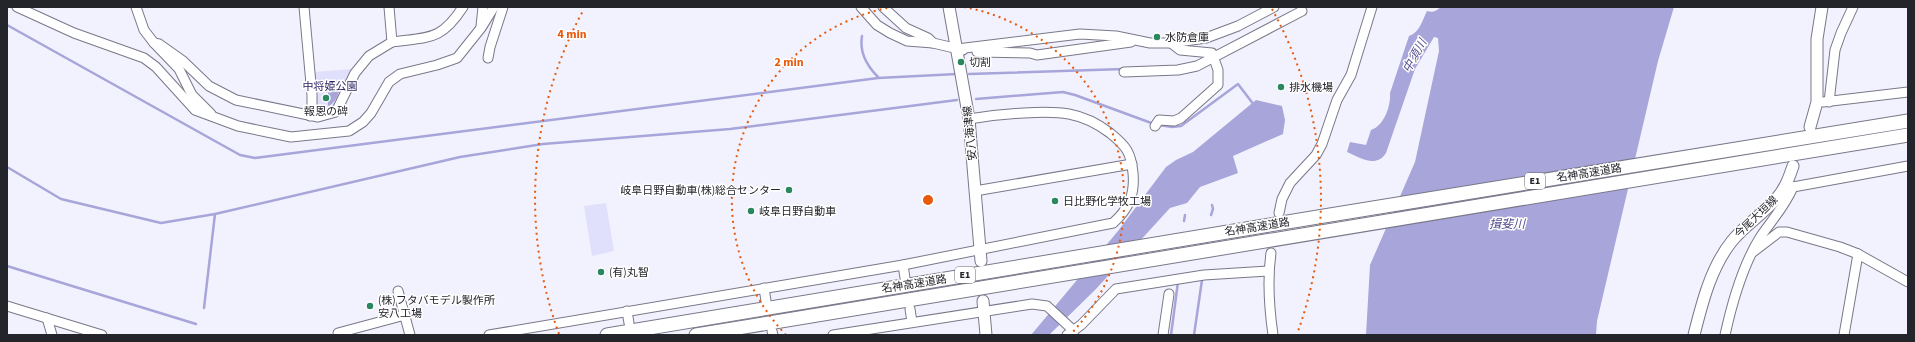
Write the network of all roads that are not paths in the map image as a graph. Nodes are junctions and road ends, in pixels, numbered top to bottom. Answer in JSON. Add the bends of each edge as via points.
{"nodes":[{"id":1,"x":17,"y":7,"type":"edge"},
{"id":2,"x":136,"y":7,"type":"edge"},
{"id":3,"x":304,"y":7,"type":"edge"},
{"id":4,"x":389,"y":7,"type":"edge"},
{"id":5,"x":463,"y":7,"type":"edge"},
{"id":6,"x":483,"y":7,"type":"edge"},
{"id":7,"x":494,"y":7,"type":"edge"},
{"id":8,"x":503,"y":7,"type":"edge"},
{"id":9,"x":861,"y":7,"type":"edge"},
{"id":10,"x":883,"y":7,"type":"edge"},
{"id":11,"x":949,"y":7,"type":"edge"},
{"id":12,"x":1274,"y":7,"type":"edge"},
{"id":13,"x":1372,"y":7,"type":"edge"},
{"id":14,"x":1822,"y":7,"type":"edge"},
{"id":15,"x":1853,"y":7,"type":"edge"},
{"id":16,"x":1302,"y":11,"type":"dead end"},
{"id":17,"x":481,"y":28,"type":"junction"},
{"id":18,"x":1136,"y":41,"type":"junction"},
{"id":19,"x":154,"y":42,"type":"junction"},
{"id":20,"x":392,"y":42,"type":"junction"},
{"id":21,"x":933,"y":43,"type":"junction"},
{"id":22,"x":1171,"y":43,"type":"junction"},
{"id":23,"x":957,"y":49,"type":"junction"},
{"id":24,"x":488,"y":58,"type":"dead end"},
{"id":25,"x":1214,"y":58,"type":"junction"},
{"id":26,"x":1124,"y":72,"type":"dead end"},
{"id":27,"x":1908,"y":92,"type":"edge"},
{"id":28,"x":1823,"y":102,"type":"junction"},
{"id":29,"x":310,"y":116,"type":"junction"},
{"id":30,"x":215,"y":119,"type":"junction"},
{"id":31,"x":969,"y":119,"type":"junction"},
{"id":32,"x":1908,"y":121,"type":"edge"},
{"id":33,"x":1155,"y":126,"type":"dead end"},
{"id":34,"x":1810,"y":128,"type":"dead end"},
{"id":35,"x":1908,"y":135,"type":"edge"},
{"id":36,"x":1132,"y":164,"type":"junction"},
{"id":37,"x":1793,"y":166,"type":"dead end"},
{"id":38,"x":1908,"y":166,"type":"edge"},
{"id":39,"x":1790,"y":186,"type":"junction"},
{"id":40,"x":975,"y":191,"type":"junction"},
{"id":41,"x":1279,"y":213,"type":"dead end"},
{"id":42,"x":980,"y":249,"type":"junction"},
{"id":43,"x":1271,"y":252,"type":"dead end"},
{"id":44,"x":1753,"y":252,"type":"junction"},
{"id":45,"x":1858,"y":254,"type":"junction"},
{"id":46,"x":981,"y":261,"type":"dead end"},
{"id":47,"x":903,"y":265,"type":"junction"},
{"id":48,"x":1268,"y":271,"type":"junction"},
{"id":49,"x":905,"y":278,"type":"dead end"},
{"id":50,"x":1908,"y":282,"type":"edge"},
{"id":51,"x":764,"y":288,"type":"junction"},
{"id":52,"x":398,"y":291,"type":"dead end"},
{"id":53,"x":1168,"y":294,"type":"dead end"},
{"id":54,"x":766,"y":301,"type":"dead end"},
{"id":55,"x":7,"y":306,"type":"edge"},
{"id":56,"x":983,"y":306,"type":"junction"},
{"id":57,"x":910,"y":309,"type":"dead end"},
{"id":58,"x":627,"y":311,"type":"junction"},
{"id":59,"x":404,"y":315,"type":"junction"},
{"id":60,"x":47,"y":318,"type":"junction"},
{"id":61,"x":912,"y":322,"type":"junction"},
{"id":62,"x":629,"y":323,"type":"dead end"},
{"id":63,"x":1070,"y":330,"type":"edge"},
{"id":64,"x":338,"y":333,"type":"dead end"},
{"id":65,"x":52,"y":335,"type":"edge"},
{"id":66,"x":102,"y":335,"type":"edge"},
{"id":67,"x":410,"y":335,"type":"edge"},
{"id":68,"x":491,"y":335,"type":"edge"},
{"id":69,"x":607,"y":335,"type":"edge"},
{"id":70,"x":696,"y":335,"type":"edge"},
{"id":71,"x":833,"y":335,"type":"edge"},
{"id":72,"x":986,"y":335,"type":"edge"},
{"id":73,"x":1163,"y":335,"type":"edge"},
{"id":74,"x":1273,"y":335,"type":"edge"},
{"id":75,"x":1694,"y":335,"type":"edge"},
{"id":76,"x":1725,"y":335,"type":"edge"},
{"id":77,"x":1844,"y":335,"type":"edge"}],
"edges":[{"from":1,"to":30,"type":"street","via":[[74,33],[144,58],[156,66],[195,110]]},
{"from":2,"to":19,"type":"street","via":[[144,30]]},
{"from":3,"to":29,"type":"street","via":[[312,95]]},
{"from":4,"to":20,"type":"street"},
{"from":5,"to":20,"type":"street","via":[[453,23],[436,36]]},
{"from":6,"to":17,"type":"street"},
{"from":7,"to":17,"type":"street"},
{"from":8,"to":24,"type":"street"},
{"from":9,"to":21,"type":"street","via":[[878,25],[890,33],[907,41]]},
{"from":10,"to":21,"type":"street","via":[[906,28]]},
{"from":11,"to":23,"type":"main road","name":"安八海津線"},
{"from":12,"to":22,"type":"street","via":[[1238,26],[1206,38]]},
{"from":13,"to":41,"type":"street","via":[[1351,75],[1338,100],[1322,144],[1316,155],[1290,183],[1282,199]]},
{"from":14,"to":28,"type":"main road","via":[[1817,39]]},
{"from":15,"to":28,"type":"street","via":[[1835,50]]},
{"from":16,"to":25,"type":"street"},
{"from":17,"to":30,"type":"street","via":[[457,58],[400,74],[388,82],[371,114],[349,131],[291,137]]},
{"from":18,"to":22,"type":"street"},
{"from":18,"to":23,"type":"street","via":[[1037,55]]},
{"from":18,"to":23,"type":"street","via":[[1116,36],[1080,34]]},
{"from":19,"to":29,"type":"street","via":[[183,61],[209,86],[236,100]]},
{"from":19,"to":30,"type":"street","via":[[178,69],[192,95]]},
{"from":20,"to":29,"type":"street","via":[[369,56],[355,73],[336,112],[326,116]]},
{"from":21,"to":23,"type":"street"},
{"from":22,"to":25,"type":"street","via":[[1180,50],[1212,53]]},
{"from":23,"to":31,"type":"main road","name":"安八海津線"},
{"from":25,"to":26,"type":"street","via":[[1197,66],[1178,70]]},
{"from":25,"to":33,"type":"street","via":[[1218,70],[1218,85],[1181,118],[1174,121],[1159,120]]},
{"from":27,"to":28,"type":"street"},
{"from":28,"to":34,"type":"main road"},
{"from":31,"to":36,"type":"street","via":[[1056,111],[1077,115],[1122,142],[1131,155]]},
{"from":31,"to":40,"type":"main road","name":"安八海津線"},
{"from":32,"to":69,"type":"highway","name":"名神高速道路","number":"E1"},
{"from":35,"to":70,"type":"highway","name":"名神高速道路","number":"E1"},
{"from":36,"to":40,"type":"street"},
{"from":36,"to":42,"type":"street","via":[[1134,193],[1123,214],[1113,224]]},
{"from":37,"to":39,"type":"main road","name":"今尾大垣線"},
{"from":38,"to":39,"type":"street"},
{"from":39,"to":44,"type":"street","via":[[1788,198],[1760,237]]},
{"from":39,"to":75,"type":"main road","name":"今尾大垣線","via":[[1750,221],[1731,242],[1706,293]]},
{"from":40,"to":42,"type":"main road","name":"安八海津線"},
{"from":42,"to":46,"type":"main road","name":"安八海津線"},
{"from":42,"to":47,"type":"street"},
{"from":43,"to":48,"type":"street"},
{"from":44,"to":45,"type":"street","via":[[1779,232]]},
{"from":44,"to":76,"type":"street","via":[[1739,284]]},
{"from":45,"to":50,"type":"street"},
{"from":45,"to":77,"type":"street"},
{"from":47,"to":49,"type":"street"},
{"from":47,"to":51,"type":"street"},
{"from":48,"to":63,"type":"street","via":[[1204,276],[1116,290]]},
{"from":48,"to":74,"type":"street","via":[[1268,300]]},
{"from":51,"to":54,"type":"street"},
{"from":51,"to":58,"type":"street"},
{"from":52,"to":59,"type":"street"},
{"from":53,"to":73,"type":"street"},
{"from":55,"to":60,"type":"street"},
{"from":56,"to":61,"type":"street"},
{"from":56,"to":63,"type":"street","via":[[1047,306]]},
{"from":56,"to":72,"type":"main road"},
{"from":57,"to":61,"type":"street"},
{"from":58,"to":62,"type":"street"},
{"from":58,"to":68,"type":"street"},
{"from":59,"to":64,"type":"street"},
{"from":59,"to":67,"type":"street"},
{"from":60,"to":65,"type":"street"},
{"from":60,"to":66,"type":"street"},
{"from":61,"to":71,"type":"street"}]}
